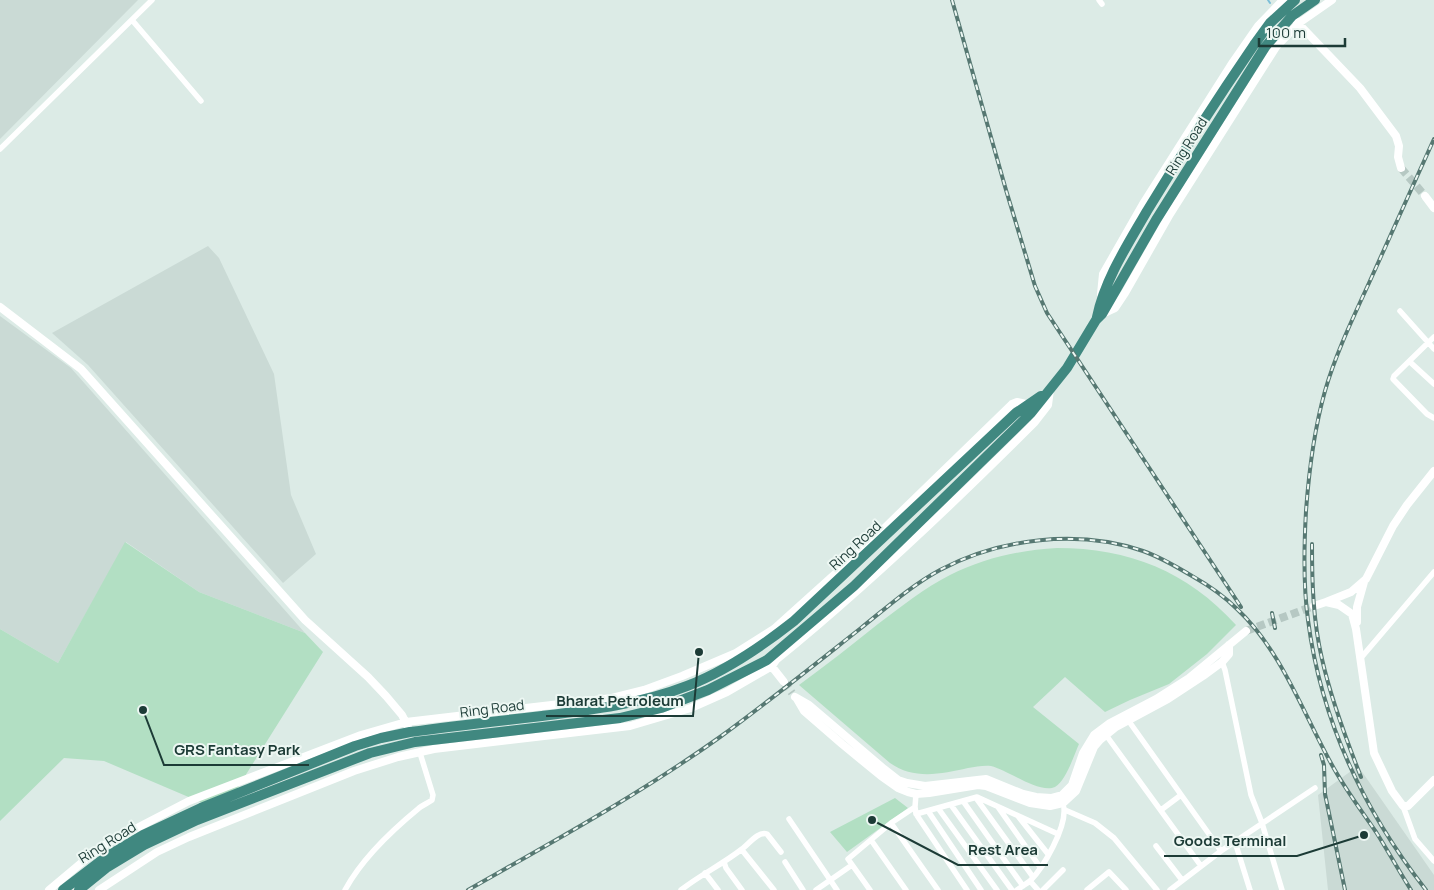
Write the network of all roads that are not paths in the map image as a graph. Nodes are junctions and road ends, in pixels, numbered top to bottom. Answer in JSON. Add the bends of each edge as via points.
{"nodes":[{"id":1,"x":152,"y":0,"type":"edge"},
{"id":2,"x":1295,"y":0,"type":"edge"},
{"id":3,"x":1315,"y":0,"type":"edge"},
{"id":4,"x":1332,"y":0,"type":"edge"},
{"id":5,"x":1285,"y":9,"type":"edge"},
{"id":6,"x":132,"y":20,"type":"junction"},
{"id":7,"x":201,"y":101,"type":"dead end"},
{"id":8,"x":0,"y":149,"type":"edge"},
{"id":9,"x":1401,"y":168,"type":"tunnel mouth"},
{"id":10,"x":1425,"y":196,"type":"tunnel mouth"},
{"id":11,"x":1434,"y":208,"type":"edge"},
{"id":12,"x":0,"y":307,"type":"edge"},
{"id":13,"x":1400,"y":311,"type":"dead end"},
{"id":14,"x":1099,"y":317,"type":"junction"},
{"id":15,"x":1434,"y":337,"type":"edge"},
{"id":16,"x":1428,"y":344,"type":"junction"},
{"id":17,"x":1434,"y":349,"type":"edge"},
{"id":18,"x":1410,"y":362,"type":"junction"},
{"id":19,"x":1434,"y":384,"type":"edge"},
{"id":20,"x":1053,"y":386,"type":"junction"},
{"id":21,"x":1434,"y":418,"type":"edge"},
{"id":22,"x":1434,"y":471,"type":"edge"},
{"id":23,"x":1434,"y":572,"type":"edge"},
{"id":24,"x":1366,"y":579,"type":"junction"},
{"id":25,"x":1326,"y":602,"type":"junction"},
{"id":26,"x":1314,"y":606,"type":"tunnel mouth"},
{"id":27,"x":1356,"y":629,"type":"junction"},
{"id":28,"x":1246,"y":631,"type":"tunnel mouth"},
{"id":29,"x":1229,"y":645,"type":"junction"},
{"id":30,"x":1360,"y":659,"type":"junction"},
{"id":31,"x":1222,"y":662,"type":"junction"},
{"id":32,"x":769,"y":663,"type":"junction"},
{"id":33,"x":784,"y":682,"type":"tunnel mouth"},
{"id":34,"x":1128,"y":720,"type":"junction"},
{"id":35,"x":408,"y":727,"type":"junction"},
{"id":36,"x":1106,"y":735,"type":"junction"},
{"id":37,"x":415,"y":742,"type":"junction"},
{"id":38,"x":420,"y":753,"type":"junction"},
{"id":39,"x":1434,"y":780,"type":"edge"},
{"id":40,"x":1315,"y":788,"type":"dead end"},
{"id":41,"x":916,"y":794,"type":"junction"},
{"id":42,"x":1181,"y":795,"type":"junction"},
{"id":43,"x":976,"y":798,"type":"junction"},
{"id":44,"x":962,"y":802,"type":"junction"},
{"id":45,"x":1063,"y":803,"type":"junction"},
{"id":46,"x":951,"y":805,"type":"junction"},
{"id":47,"x":996,"y":805,"type":"junction"},
{"id":48,"x":1403,"y":806,"type":"junction"},
{"id":49,"x":938,"y":808,"type":"junction"},
{"id":50,"x":1161,"y":810,"type":"junction"},
{"id":51,"x":916,"y":811,"type":"junction"},
{"id":52,"x":928,"y":811,"type":"junction"},
{"id":53,"x":1017,"y":814,"type":"junction"},
{"id":54,"x":789,"y":819,"type":"dead end"},
{"id":55,"x":891,"y":823,"type":"junction"},
{"id":56,"x":1262,"y":823,"type":"junction"},
{"id":57,"x":1058,"y":834,"type":"junction"},
{"id":58,"x":870,"y":840,"type":"junction"},
{"id":59,"x":1235,"y":842,"type":"junction"},
{"id":60,"x":1156,"y":846,"type":"dead end"},
{"id":61,"x":742,"y":850,"type":"junction"},
{"id":62,"x":1221,"y":851,"type":"junction"},
{"id":63,"x":781,"y":852,"type":"dead end"},
{"id":64,"x":1048,"y":854,"type":"junction"},
{"id":65,"x":1434,"y":860,"type":"edge"},
{"id":66,"x":724,"y":862,"type":"junction"},
{"id":67,"x":785,"y":862,"type":"dead end"},
{"id":68,"x":852,"y":865,"type":"junction"},
{"id":69,"x":1201,"y":866,"type":"junction"},
{"id":70,"x":1040,"y":867,"type":"junction"},
{"id":71,"x":1063,"y":870,"type":"dead end"},
{"id":72,"x":705,"y":873,"type":"junction"},
{"id":73,"x":1031,"y":879,"type":"junction"},
{"id":74,"x":830,"y":880,"type":"junction"},
{"id":75,"x":1182,"y":880,"type":"junction"},
{"id":76,"x":1023,"y":886,"type":"junction"},
{"id":77,"x":740,"y":887,"type":"edge"},
{"id":78,"x":689,"y":888,"type":"edge"},
{"id":79,"x":49,"y":890,"type":"edge"},
{"id":80,"x":63,"y":890,"type":"edge"},
{"id":81,"x":79,"y":890,"type":"edge"},
{"id":82,"x":99,"y":890,"type":"edge"},
{"id":83,"x":345,"y":890,"type":"edge"},
{"id":84,"x":680,"y":890,"type":"edge"},
{"id":85,"x":718,"y":890,"type":"edge"},
{"id":86,"x":774,"y":890,"type":"edge"},
{"id":87,"x":803,"y":890,"type":"edge"},
{"id":88,"x":816,"y":890,"type":"edge"},
{"id":89,"x":838,"y":890,"type":"edge"},
{"id":90,"x":870,"y":890,"type":"edge"},
{"id":91,"x":906,"y":890,"type":"edge"},
{"id":92,"x":938,"y":890,"type":"edge"},
{"id":93,"x":967,"y":890,"type":"edge"},
{"id":94,"x":981,"y":890,"type":"edge"},
{"id":95,"x":997,"y":890,"type":"edge"},
{"id":96,"x":1012,"y":890,"type":"edge"},
{"id":97,"x":1017,"y":890,"type":"edge"},
{"id":98,"x":1038,"y":890,"type":"edge"},
{"id":99,"x":1043,"y":890,"type":"edge"},
{"id":100,"x":1087,"y":890,"type":"edge"},
{"id":101,"x":1126,"y":890,"type":"edge"},
{"id":102,"x":1157,"y":890,"type":"edge"},
{"id":103,"x":1170,"y":890,"type":"edge"},
{"id":104,"x":1250,"y":890,"type":"edge"},
{"id":105,"x":1282,"y":890,"type":"edge"}],
"edges":[{"from":1,"to":6,"type":"street"},
{"from":2,"to":5,"type":"highway","name":"Ring Road"},
{"from":3,"to":5,"type":"highway","name":"Ring Road"},
{"from":4,"to":5,"type":"street"},
{"from":5,"to":9,"type":"street","via":[[1360,88],[1396,136]]},
{"from":5,"to":14,"type":"highway","name":"Ring Road","via":[[1265,47]]},
{"from":5,"to":14,"type":"highway","name":"Ring Road","via":[[1254,45],[1168,177],[1101,296]]},
{"from":6,"to":7,"type":"street"},
{"from":6,"to":8,"type":"street"},
{"from":10,"to":11,"type":"street"},
{"from":12,"to":35,"type":"street","via":[[81,370],[305,620],[386,696]]},
{"from":13,"to":16,"type":"street"},
{"from":14,"to":20,"type":"highway","name":"Ring Road"},
{"from":15,"to":16,"type":"street"},
{"from":16,"to":17,"type":"street"},
{"from":16,"to":18,"type":"street"},
{"from":18,"to":19,"type":"street"},
{"from":18,"to":21,"type":"street","via":[[1393,379]]},
{"from":20,"to":32,"type":"highway","name":"Ring Road","via":[[1030,413],[854,586]]},
{"from":20,"to":35,"type":"highway","name":"Ring Road","via":[[1026,404],[794,621],[724,668],[687,686],[616,706]]},
{"from":22,"to":24,"type":"street","via":[[1393,526]]},
{"from":23,"to":30,"type":"street"},
{"from":24,"to":25,"type":"street","via":[[1351,592]]},
{"from":24,"to":27,"type":"street"},
{"from":25,"to":26,"type":"street"},
{"from":25,"to":27,"type":"street","via":[[1347,609],[1352,614]]},
{"from":27,"to":30,"type":"street"},
{"from":28,"to":29,"type":"street"},
{"from":29,"to":31,"type":"street","via":[[1229,654]]},
{"from":29,"to":45,"type":"street","via":[[1174,688],[1094,735]]},
{"from":30,"to":48,"type":"street","via":[[1374,753]]},
{"from":31,"to":34,"type":"street","via":[[1184,690]]},
{"from":31,"to":56,"type":"street","via":[[1251,795]]},
{"from":32,"to":33,"type":"street"},
{"from":32,"to":37,"type":"highway","name":"Ring Road","via":[[660,708],[620,718]]},
{"from":32,"to":38,"type":"street","via":[[726,692],[690,708],[630,726]]},
{"from":34,"to":36,"type":"street"},
{"from":34,"to":42,"type":"street"},
{"from":35,"to":37,"type":"street"},
{"from":35,"to":79,"type":"street","via":[[361,735],[188,801],[106,844]]},
{"from":35,"to":80,"type":"highway","name":"Ring Road","via":[[201,808],[122,846]]},
{"from":36,"to":45,"type":"street","via":[[1094,747],[1076,791]]},
{"from":36,"to":50,"type":"street"},
{"from":37,"to":38,"type":"street"},
{"from":37,"to":81,"type":"highway","name":"Ring Road","via":[[370,753],[197,820],[106,868]]},
{"from":38,"to":82,"type":"street","via":[[354,771],[189,837],[157,852]]},
{"from":38,"to":83,"type":"street","via":[[432,800],[410,816],[370,855]]},
{"from":39,"to":48,"type":"street","via":[[1408,806]]},
{"from":40,"to":56,"type":"street"},
{"from":41,"to":45,"type":"street","via":[[978,785],[1030,803],[1050,806]]},
{"from":41,"to":45,"type":"street","via":[[898,788],[881,776],[804,711],[794,695],[907,784],[925,786],[986,780],[1023,794]]},
{"from":41,"to":51,"type":"street"},
{"from":42,"to":50,"type":"street"},
{"from":42,"to":62,"type":"street"},
{"from":43,"to":44,"type":"street"},
{"from":43,"to":47,"type":"street"},
{"from":43,"to":73,"type":"street"},
{"from":44,"to":46,"type":"street"},
{"from":44,"to":76,"type":"street"},
{"from":45,"to":57,"type":"street","via":[[1062,825]]},
{"from":45,"to":102,"type":"street","via":[[1114,838]]},
{"from":46,"to":49,"type":"street"},
{"from":46,"to":96,"type":"street"},
{"from":47,"to":53,"type":"street"},
{"from":47,"to":70,"type":"street"},
{"from":48,"to":65,"type":"street","via":[[1415,839]]},
{"from":49,"to":52,"type":"street"},
{"from":49,"to":95,"type":"street"},
{"from":50,"to":69,"type":"street"},
{"from":51,"to":52,"type":"street"},
{"from":51,"to":55,"type":"street"},
{"from":51,"to":93,"type":"street"},
{"from":52,"to":94,"type":"street"},
{"from":53,"to":57,"type":"street"},
{"from":53,"to":64,"type":"street"},
{"from":54,"to":74,"type":"street"},
{"from":55,"to":58,"type":"street"},
{"from":55,"to":92,"type":"street"},
{"from":56,"to":59,"type":"street"},
{"from":56,"to":105,"type":"street"},
{"from":57,"to":64,"type":"street"},
{"from":58,"to":68,"type":"street","via":[[850,856],[848,859]]},
{"from":58,"to":91,"type":"street"},
{"from":59,"to":62,"type":"street"},
{"from":59,"to":104,"type":"street"},
{"from":60,"to":75,"type":"street"},
{"from":61,"to":63,"type":"street","via":[[764,833]]},
{"from":61,"to":66,"type":"street"},
{"from":61,"to":86,"type":"street"},
{"from":62,"to":69,"type":"street"},
{"from":64,"to":70,"type":"street"},
{"from":66,"to":72,"type":"street"},
{"from":66,"to":77,"type":"street"},
{"from":67,"to":87,"type":"street"},
{"from":68,"to":74,"type":"street"},
{"from":68,"to":90,"type":"street"},
{"from":69,"to":75,"type":"street"},
{"from":70,"to":73,"type":"street"},
{"from":71,"to":99,"type":"street"},
{"from":72,"to":78,"type":"street"},
{"from":72,"to":85,"type":"street"},
{"from":73,"to":76,"type":"street"},
{"from":73,"to":98,"type":"street"},
{"from":74,"to":88,"type":"street"},
{"from":74,"to":89,"type":"street"},
{"from":75,"to":103,"type":"street"},
{"from":76,"to":97,"type":"street"},
{"from":78,"to":84,"type":"street"},
{"from":100,"to":101,"type":"street","via":[[1108,872]]}]}
